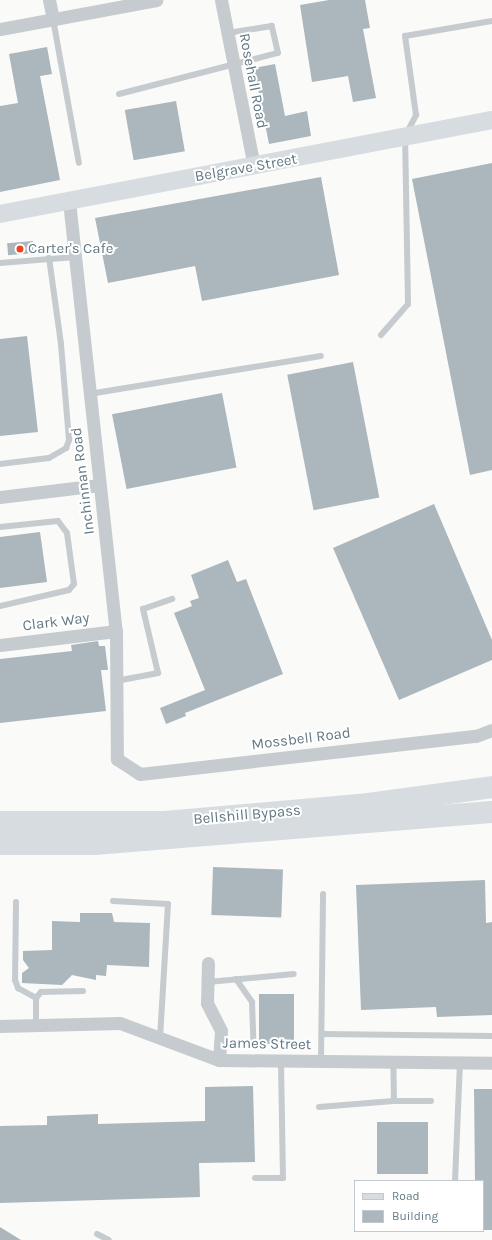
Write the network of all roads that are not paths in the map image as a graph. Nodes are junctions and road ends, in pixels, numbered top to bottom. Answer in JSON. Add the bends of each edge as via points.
{"nodes":[{"id":1,"x":49,"y":0,"type":"edge"},
{"id":2,"x":156,"y":0,"type":"edge"},
{"id":3,"x":221,"y":0,"type":"edge"},
{"id":4,"x":53,"y":19,"type":"junction"},
{"id":5,"x":492,"y":21,"type":"edge"},
{"id":6,"x":0,"y":29,"type":"edge"},
{"id":7,"x":228,"y":33,"type":"junction"},
{"id":8,"x":234,"y":64,"type":"junction"},
{"id":9,"x":120,"y":94,"type":"dead end"},
{"id":10,"x":492,"y":120,"type":"edge"},
{"id":11,"x":405,"y":136,"type":"junction"},
{"id":12,"x":79,"y":163,"type":"dead end"},
{"id":13,"x":254,"y":167,"type":"junction"},
{"id":14,"x":69,"y":201,"type":"junction"},
{"id":15,"x":0,"y":214,"type":"edge"},
{"id":16,"x":78,"y":257,"type":"junction"},
{"id":17,"x":49,"y":258,"type":"junction"},
{"id":18,"x":0,"y":263,"type":"edge"},
{"id":19,"x":382,"y":335,"type":"dead end"},
{"id":20,"x":321,"y":356,"type":"dead end"},
{"id":21,"x":89,"y":394,"type":"junction"},
{"id":22,"x":0,"y":464,"type":"edge"},
{"id":23,"x":99,"y":485,"type":"junction"},
{"id":24,"x":0,"y":497,"type":"edge"},
{"id":25,"x":0,"y":527,"type":"edge"},
{"id":26,"x":172,"y":599,"type":"dead end"},
{"id":27,"x":0,"y":606,"type":"edge"},
{"id":28,"x":116,"y":631,"type":"junction"},
{"id":29,"x":0,"y":645,"type":"edge"},
{"id":30,"x":116,"y":681,"type":"junction"},
{"id":31,"x":492,"y":730,"type":"edge"},
{"id":32,"x":117,"y":759,"type":"joint"},
{"id":33,"x":486,"y":787,"type":"edge"},
{"id":34,"x":492,"y":812,"type":"edge"},
{"id":35,"x":0,"y":814,"type":"edge"},
{"id":36,"x":0,"y":822,"type":"edge"},
{"id":37,"x":51,"y":823,"type":"junction"},
{"id":38,"x":0,"y":844,"type":"edge"},
{"id":39,"x":94,"y":844,"type":"junction"},
{"id":40,"x":0,"y":855,"type":"edge"},
{"id":41,"x":323,"y":894,"type":"dead end"},
{"id":42,"x":114,"y":901,"type":"dead end"},
{"id":43,"x":16,"y":902,"type":"dead end"},
{"id":44,"x":208,"y":963,"type":"dead end"},
{"id":45,"x":294,"y":974,"type":"dead end"},
{"id":46,"x":236,"y":979,"type":"junction"},
{"id":47,"x":208,"y":982,"type":"junction"},
{"id":48,"x":83,"y":991,"type":"dead end"},
{"id":49,"x":36,"y":998,"type":"junction"},
{"id":50,"x":36,"y":1024,"type":"junction"},
{"id":51,"x":0,"y":1026,"type":"edge"},
{"id":52,"x":322,"y":1034,"type":"junction"},
{"id":53,"x":492,"y":1036,"type":"edge"},
{"id":54,"x":160,"y":1038,"type":"junction"},
{"id":55,"x":253,"y":1039,"type":"dead end"},
{"id":56,"x":219,"y":1060,"type":"junction"},
{"id":57,"x":281,"y":1061,"type":"junction"},
{"id":58,"x":321,"y":1061,"type":"junction"},
{"id":59,"x":393,"y":1062,"type":"junction"},
{"id":60,"x":460,"y":1062,"type":"junction"},
{"id":61,"x":492,"y":1063,"type":"edge"},
{"id":62,"x":394,"y":1101,"type":"junction"},
{"id":63,"x":431,"y":1101,"type":"dead end"},
{"id":64,"x":319,"y":1107,"type":"dead end"},
{"id":65,"x":255,"y":1178,"type":"dead end"},
{"id":66,"x":455,"y":1180,"type":"edge"},
{"id":67,"x":97,"y":1234,"type":"dead end"},
{"id":68,"x":109,"y":1240,"type":"edge"}],
"edges":[{"from":1,"to":4,"type":"street"},
{"from":2,"to":4,"type":"street"},
{"from":3,"to":7,"type":"street","name":"Rosehall Road"},
{"from":4,"to":6,"type":"street"},
{"from":4,"to":12,"type":"lane"},
{"from":5,"to":11,"type":"lane","via":[[405,36],[416,115]]},
{"from":7,"to":8,"type":"street","name":"Rosehall Road"},
{"from":7,"to":8,"type":"lane","via":[[272,26],[278,53]]},
{"from":8,"to":9,"type":"lane"},
{"from":8,"to":13,"type":"street","name":"Rosehall Road"},
{"from":10,"to":11,"type":"street","name":"Belgrave Street"},
{"from":11,"to":13,"type":"street","name":"Belgrave Street"},
{"from":11,"to":19,"type":"lane","via":[[408,304]]},
{"from":13,"to":14,"type":"street","name":"Belgrave Street"},
{"from":14,"to":15,"type":"street","name":"Belgrave Street"},
{"from":14,"to":16,"type":"street","name":"Inchinnan Road"},
{"from":16,"to":17,"type":"lane"},
{"from":16,"to":21,"type":"street","name":"Inchinnan Road"},
{"from":17,"to":18,"type":"lane"},
{"from":17,"to":22,"type":"lane","via":[[61,344],[68,440],[66,448],[50,458]]},
{"from":20,"to":21,"type":"lane"},
{"from":21,"to":23,"type":"street","name":"Inchinnan Road"},
{"from":23,"to":24,"type":"street"},
{"from":23,"to":28,"type":"street","name":"Inchinnan Road"},
{"from":25,"to":27,"type":"lane","via":[[58,521],[67,533],[74,584],[69,590]]},
{"from":26,"to":30,"type":"lane","via":[[143,609],[158,673]]},
{"from":28,"to":29,"type":"street","name":"Clark Way"},
{"from":28,"to":30,"type":"street","name":"Inchinnan Road"},
{"from":30,"to":32,"type":"street","name":"Inchinnan Road"},
{"from":31,"to":32,"type":"street","name":"Mossbell Road","via":[[476,736],[140,774]]},
{"from":33,"to":37,"type":"highway","name":"Bellshill Bypass","via":[[361,805],[165,822]]},
{"from":34,"to":39,"type":"highway","name":"Bellshill Bypass"},
{"from":35,"to":37,"type":"highway"},
{"from":36,"to":37,"type":"highway","name":"Bellshill Bypass"},
{"from":38,"to":39,"type":"highway","name":"Bellshill Bypass"},
{"from":39,"to":40,"type":"highway"},
{"from":41,"to":52,"type":"lane"},
{"from":42,"to":54,"type":"lane","via":[[168,904]]},
{"from":43,"to":49,"type":"lane","via":[[15,980],[18,988]]},
{"from":44,"to":47,"type":"street"},
{"from":45,"to":46,"type":"lane"},
{"from":46,"to":47,"type":"lane"},
{"from":46,"to":55,"type":"lane","via":[[252,1002]]},
{"from":47,"to":56,"type":"street","via":[[207,1003],[221,1031]]},
{"from":48,"to":49,"type":"lane","via":[[45,991]]},
{"from":49,"to":50,"type":"lane"},
{"from":50,"to":51,"type":"street","name":"James Street"},
{"from":50,"to":54,"type":"street","name":"James Street","via":[[120,1022]]},
{"from":52,"to":53,"type":"lane"},
{"from":52,"to":58,"type":"lane"},
{"from":54,"to":56,"type":"street","name":"James Street"},
{"from":56,"to":57,"type":"street","name":"James Street"},
{"from":57,"to":58,"type":"street","name":"James Street"},
{"from":57,"to":65,"type":"lane","via":[[283,1178]]},
{"from":58,"to":59,"type":"street","name":"James Street"},
{"from":59,"to":60,"type":"street","name":"James Street"},
{"from":59,"to":62,"type":"lane"},
{"from":60,"to":61,"type":"street","name":"James Street"},
{"from":60,"to":66,"type":"lane"},
{"from":62,"to":63,"type":"lane"},
{"from":62,"to":64,"type":"lane"},
{"from":67,"to":68,"type":"lane"}]}
